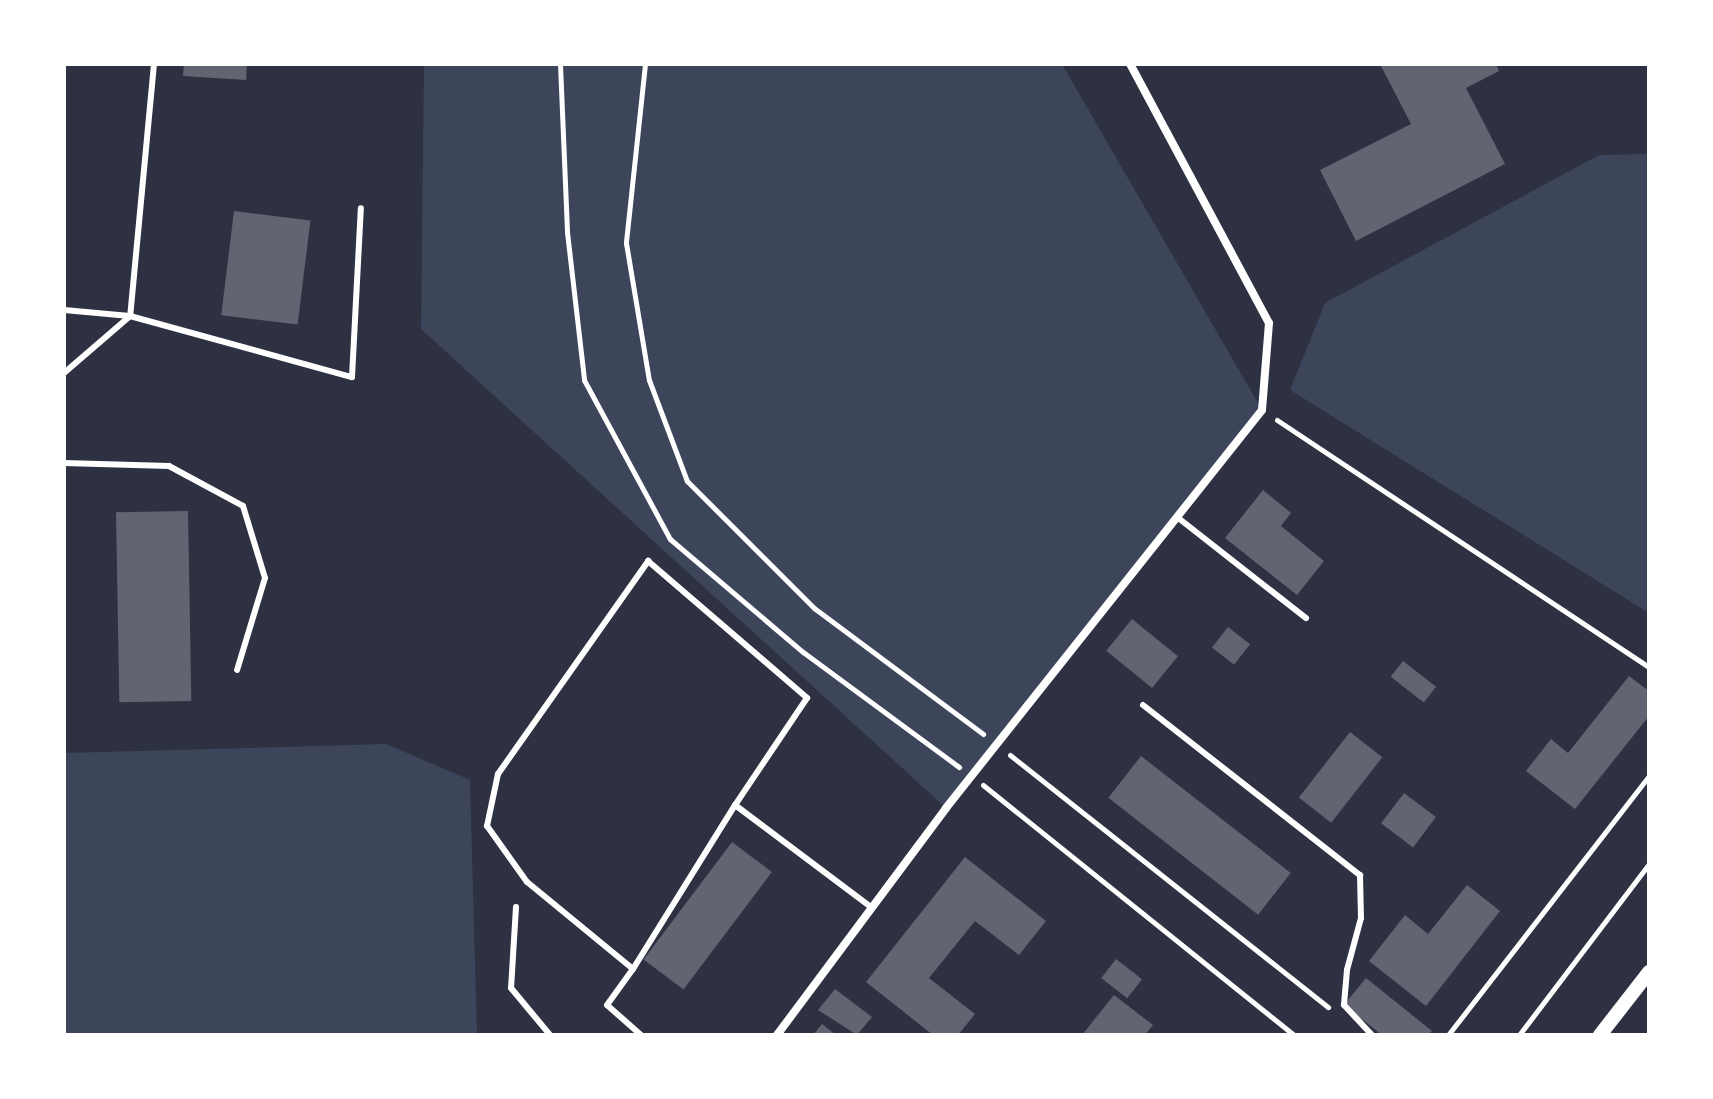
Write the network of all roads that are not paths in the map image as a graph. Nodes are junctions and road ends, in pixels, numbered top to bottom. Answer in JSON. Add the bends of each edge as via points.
{"nodes":[{"id":1,"x":154,"y":64,"type":"edge"},
{"id":2,"x":1130,"y":64,"type":"edge"},
{"id":3,"x":361,"y":208,"type":"dead end"},
{"id":4,"x":64,"y":310,"type":"edge"},
{"id":5,"x":130,"y":316,"type":"junction"},
{"id":6,"x":64,"y":373,"type":"edge"},
{"id":7,"x":64,"y":463,"type":"edge"},
{"id":8,"x":1177,"y":517,"type":"junction"},
{"id":9,"x":1306,"y":618,"type":"dead end"},
{"id":10,"x":237,"y":670,"type":"dead end"},
{"id":11,"x":1143,"y":705,"type":"dead end"},
{"id":12,"x":735,"y":805,"type":"junction"},
{"id":13,"x":516,"y":907,"type":"dead end"},
{"id":14,"x":872,"y":908,"type":"junction"},
{"id":15,"x":633,"y":969,"type":"junction"},
{"id":16,"x":1649,"y":972,"type":"edge"},
{"id":17,"x":550,"y":1035,"type":"edge"},
{"id":18,"x":641,"y":1035,"type":"edge"},
{"id":19,"x":777,"y":1035,"type":"edge"},
{"id":20,"x":1372,"y":1035,"type":"edge"},
{"id":21,"x":1600,"y":1035,"type":"edge"}],
"edges":[{"from":1,"to":5,"type":"lane"},
{"from":2,"to":8,"type":"street","via":[[1269,323],[1262,410]]},
{"from":3,"to":5,"type":"lane","via":[[352,377]]},
{"from":4,"to":5,"type":"lane"},
{"from":5,"to":6,"type":"lane"},
{"from":7,"to":10,"type":"lane","via":[[169,466],[243,506],[265,578]]},
{"from":8,"to":9,"type":"lane"},
{"from":8,"to":14,"type":"street"},
{"from":11,"to":20,"type":"lane","via":[[1360,875],[1361,918],[1344,1005]]},
{"from":12,"to":14,"type":"lane"},
{"from":12,"to":15,"type":"lane"},
{"from":12,"to":15,"type":"lane","via":[[807,698],[648,561],[498,774],[487,826],[527,882]]},
{"from":13,"to":17,"type":"lane","via":[[511,988]]},
{"from":14,"to":19,"type":"street"},
{"from":15,"to":18,"type":"lane","via":[[607,1005]]},
{"from":16,"to":21,"type":"street"}]}
